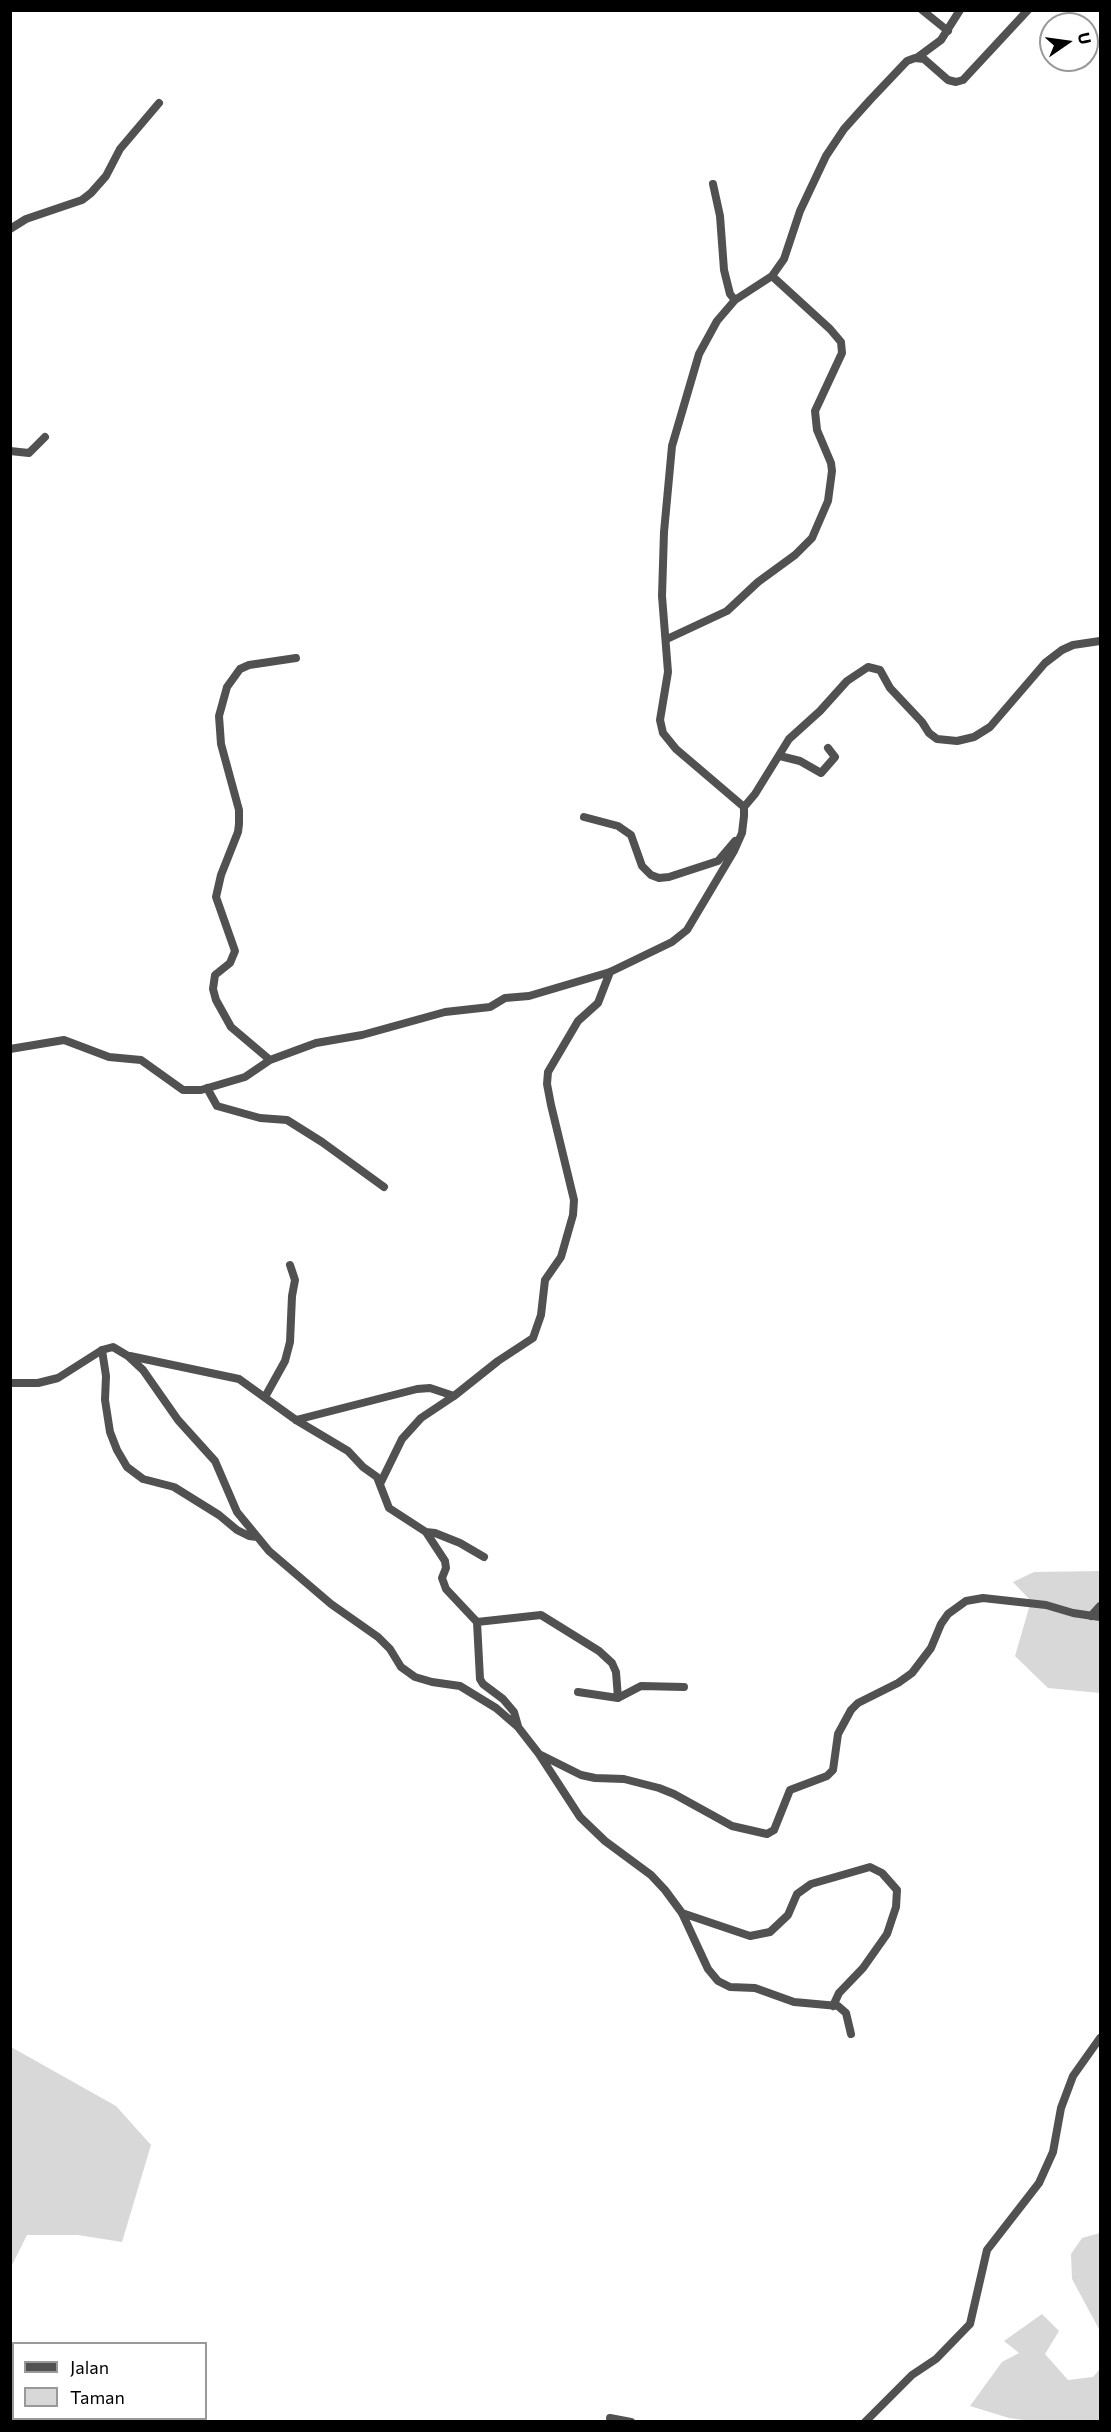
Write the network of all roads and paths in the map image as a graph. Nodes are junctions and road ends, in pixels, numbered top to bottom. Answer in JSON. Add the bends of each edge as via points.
{"nodes":[{"id":1,"x":922,"y":10,"type":"edge"},
{"id":2,"x":960,"y":10,"type":"edge"},
{"id":3,"x":1028,"y":10,"type":"edge"},
{"id":4,"x":948,"y":31,"type":"junction"},
{"id":5,"x":918,"y":57,"type":"junction"},
{"id":6,"x":159,"y":103,"type":"dead end"},
{"id":7,"x":713,"y":184,"type":"dead end"},
{"id":8,"x":10,"y":229,"type":"edge"},
{"id":9,"x":772,"y":276,"type":"junction"},
{"id":10,"x":735,"y":300,"type":"junction"},
{"id":11,"x":45,"y":437,"type":"dead end"},
{"id":12,"x":10,"y":451,"type":"edge"},
{"id":13,"x":667,"y":639,"type":"junction"},
{"id":14,"x":1101,"y":641,"type":"edge"},
{"id":15,"x":296,"y":658,"type":"dead end"},
{"id":16,"x":828,"y":748,"type":"dead end"},
{"id":17,"x":780,"y":756,"type":"junction"},
{"id":18,"x":744,"y":807,"type":"junction"},
{"id":19,"x":584,"y":817,"type":"dead end"},
{"id":20,"x":741,"y":833,"type":"junction"},
{"id":21,"x":610,"y":972,"type":"junction"},
{"id":22,"x":10,"y":1049,"type":"edge"},
{"id":23,"x":270,"y":1060,"type":"junction"},
{"id":24,"x":207,"y":1088,"type":"junction"},
{"id":25,"x":384,"y":1187,"type":"dead end"},
{"id":26,"x":290,"y":1265,"type":"dead end"},
{"id":27,"x":102,"y":1350,"type":"junction"},
{"id":28,"x":128,"y":1356,"type":"junction"},
{"id":29,"x":10,"y":1383,"type":"edge"},
{"id":30,"x":454,"y":1396,"type":"junction"},
{"id":31,"x":265,"y":1397,"type":"junction"},
{"id":32,"x":296,"y":1420,"type":"junction"},
{"id":33,"x":380,"y":1484,"type":"junction"},
{"id":34,"x":426,"y":1532,"type":"junction"},
{"id":35,"x":258,"y":1537,"type":"junction"},
{"id":36,"x":484,"y":1557,"type":"dead end"},
{"id":37,"x":1101,"y":1605,"type":"edge"},
{"id":38,"x":1091,"y":1616,"type":"junction"},
{"id":39,"x":1101,"y":1617,"type":"edge"},
{"id":40,"x":477,"y":1622,"type":"junction"},
{"id":41,"x":684,"y":1687,"type":"dead end"},
{"id":42,"x":578,"y":1692,"type":"dead end"},
{"id":43,"x":618,"y":1698,"type":"junction"},
{"id":44,"x":519,"y":1727,"type":"junction"},
{"id":45,"x":540,"y":1754,"type":"junction"},
{"id":46,"x":682,"y":1913,"type":"junction"},
{"id":47,"x":833,"y":2006,"type":"junction"},
{"id":48,"x":851,"y":2034,"type":"dead end"},
{"id":49,"x":1101,"y":2038,"type":"edge"},
{"id":50,"x":609,"y":2418,"type":"dead end"},
{"id":51,"x":631,"y":2421,"type":"edge"},
{"id":52,"x":865,"y":2421,"type":"edge"}],
"edges":[{"from":1,"to":4,"type":"street"},
{"from":2,"to":4,"type":"street"},
{"from":3,"to":5,"type":"street","via":[[963,80],[948,80]]},
{"from":4,"to":5,"type":"street"},
{"from":5,"to":9,"type":"street","via":[[907,61],[844,129],[826,156],[800,211],[784,259]]},
{"from":6,"to":8,"type":"street","via":[[120,149],[106,176],[91,193]]},
{"from":7,"to":10,"type":"street","via":[[724,270]]},
{"from":9,"to":10,"type":"street"},
{"from":9,"to":13,"type":"street","via":[[841,342],[842,353],[815,411],[817,430],[831,463],[828,501],[812,538],[795,555],[758,582],[727,612]]},
{"from":10,"to":13,"type":"street","via":[[717,321],[699,354],[672,446],[662,596]]},
{"from":11,"to":12,"type":"street","via":[[29,453]]},
{"from":13,"to":18,"type":"street","via":[[668,672],[660,720],[663,733],[676,749]]},
{"from":14,"to":17,"type":"street","via":[[1062,650],[1045,663],[990,727],[957,741],[937,739],[929,733],[890,688],[880,670],[868,667],[847,681],[789,740]]},
{"from":15,"to":23,"type":"street","via":[[249,664],[240,669],[227,687],[219,716],[221,744],[239,824],[216,897],[235,951],[230,963],[215,975],[213,989],[231,1027]]},
{"from":16,"to":17,"type":"street","via":[[835,757],[821,773],[800,761]]},
{"from":17,"to":18,"type":"street"},
{"from":18,"to":20,"type":"street"},
{"from":19,"to":20,"type":"street","via":[[618,826],[631,835],[642,866],[659,878],[718,861]]},
{"from":20,"to":21,"type":"street","via":[[726,867],[687,930],[672,942]]},
{"from":21,"to":23,"type":"street","via":[[529,996],[505,998],[490,1007],[445,1012],[316,1043]]},
{"from":21,"to":30,"type":"street","via":[[598,1003],[578,1021],[547,1077],[574,1200],[561,1257],[545,1280],[538,1325],[533,1338]]},
{"from":22,"to":24,"type":"street","via":[[64,1040],[109,1057],[141,1060],[183,1090]]},
{"from":23,"to":24,"type":"street","via":[[244,1077]]},
{"from":24,"to":25,"type":"street","via":[[217,1106],[260,1118],[287,1120]]},
{"from":26,"to":31,"type":"street","via":[[295,1280],[290,1342],[285,1361]]},
{"from":27,"to":28,"type":"street","via":[[113,1347]]},
{"from":27,"to":29,"type":"street","via":[[58,1378]]},
{"from":27,"to":35,"type":"street","via":[[110,1432],[128,1467],[142,1479],[174,1487],[237,1530]]},
{"from":28,"to":31,"type":"street","via":[[229,1376]]},
{"from":28,"to":35,"type":"street","via":[[215,1461],[237,1512]]},
{"from":30,"to":32,"type":"street","via":[[430,1388],[417,1389]]},
{"from":30,"to":33,"type":"street","via":[[421,1418],[402,1439]]},
{"from":31,"to":32,"type":"street"},
{"from":32,"to":33,"type":"street","via":[[340,1446],[377,1477]]},
{"from":33,"to":34,"type":"street","via":[[389,1508]]},
{"from":34,"to":36,"type":"street","via":[[460,1543]]},
{"from":34,"to":40,"type":"street","via":[[445,1561],[442,1578],[446,1589]]},
{"from":35,"to":44,"type":"street","via":[[268,1551],[331,1604],[378,1637],[401,1667],[415,1677],[460,1686]]},
{"from":37,"to":38,"type":"street"},
{"from":38,"to":39,"type":"street"},
{"from":38,"to":45,"type":"street","via":[[1046,1605],[983,1598],[957,1606],[940,1624],[931,1648],[912,1673],[851,1710],[838,1734],[833,1770],[790,1790],[774,1830],[767,1834],[732,1826],[659,1788],[624,1779],[581,1775]]},
{"from":40,"to":43,"type":"street","via":[[542,1615],[612,1663]]},
{"from":40,"to":44,"type":"street","via":[[480,1679],[514,1712]]},
{"from":41,"to":43,"type":"street","via":[[641,1686]]},
{"from":42,"to":43,"type":"street"},
{"from":44,"to":45,"type":"street"},
{"from":45,"to":46,"type":"street","via":[[580,1817],[651,1875]]},
{"from":46,"to":47,"type":"street","via":[[708,1969],[718,1981],[730,1987],[755,1988],[794,2002]]},
{"from":46,"to":47,"type":"street","via":[[750,1936],[770,1932],[788,1915],[797,1894],[811,1884],[870,1867],[882,1874],[897,1890],[887,1934]]},
{"from":47,"to":48,"type":"street","via":[[846,2013]]},
{"from":49,"to":52,"type":"street","via":[[1073,2076],[1061,2108],[1053,2152],[1039,2183],[987,2250],[970,2324]]},
{"from":50,"to":51,"type":"street"}]}
